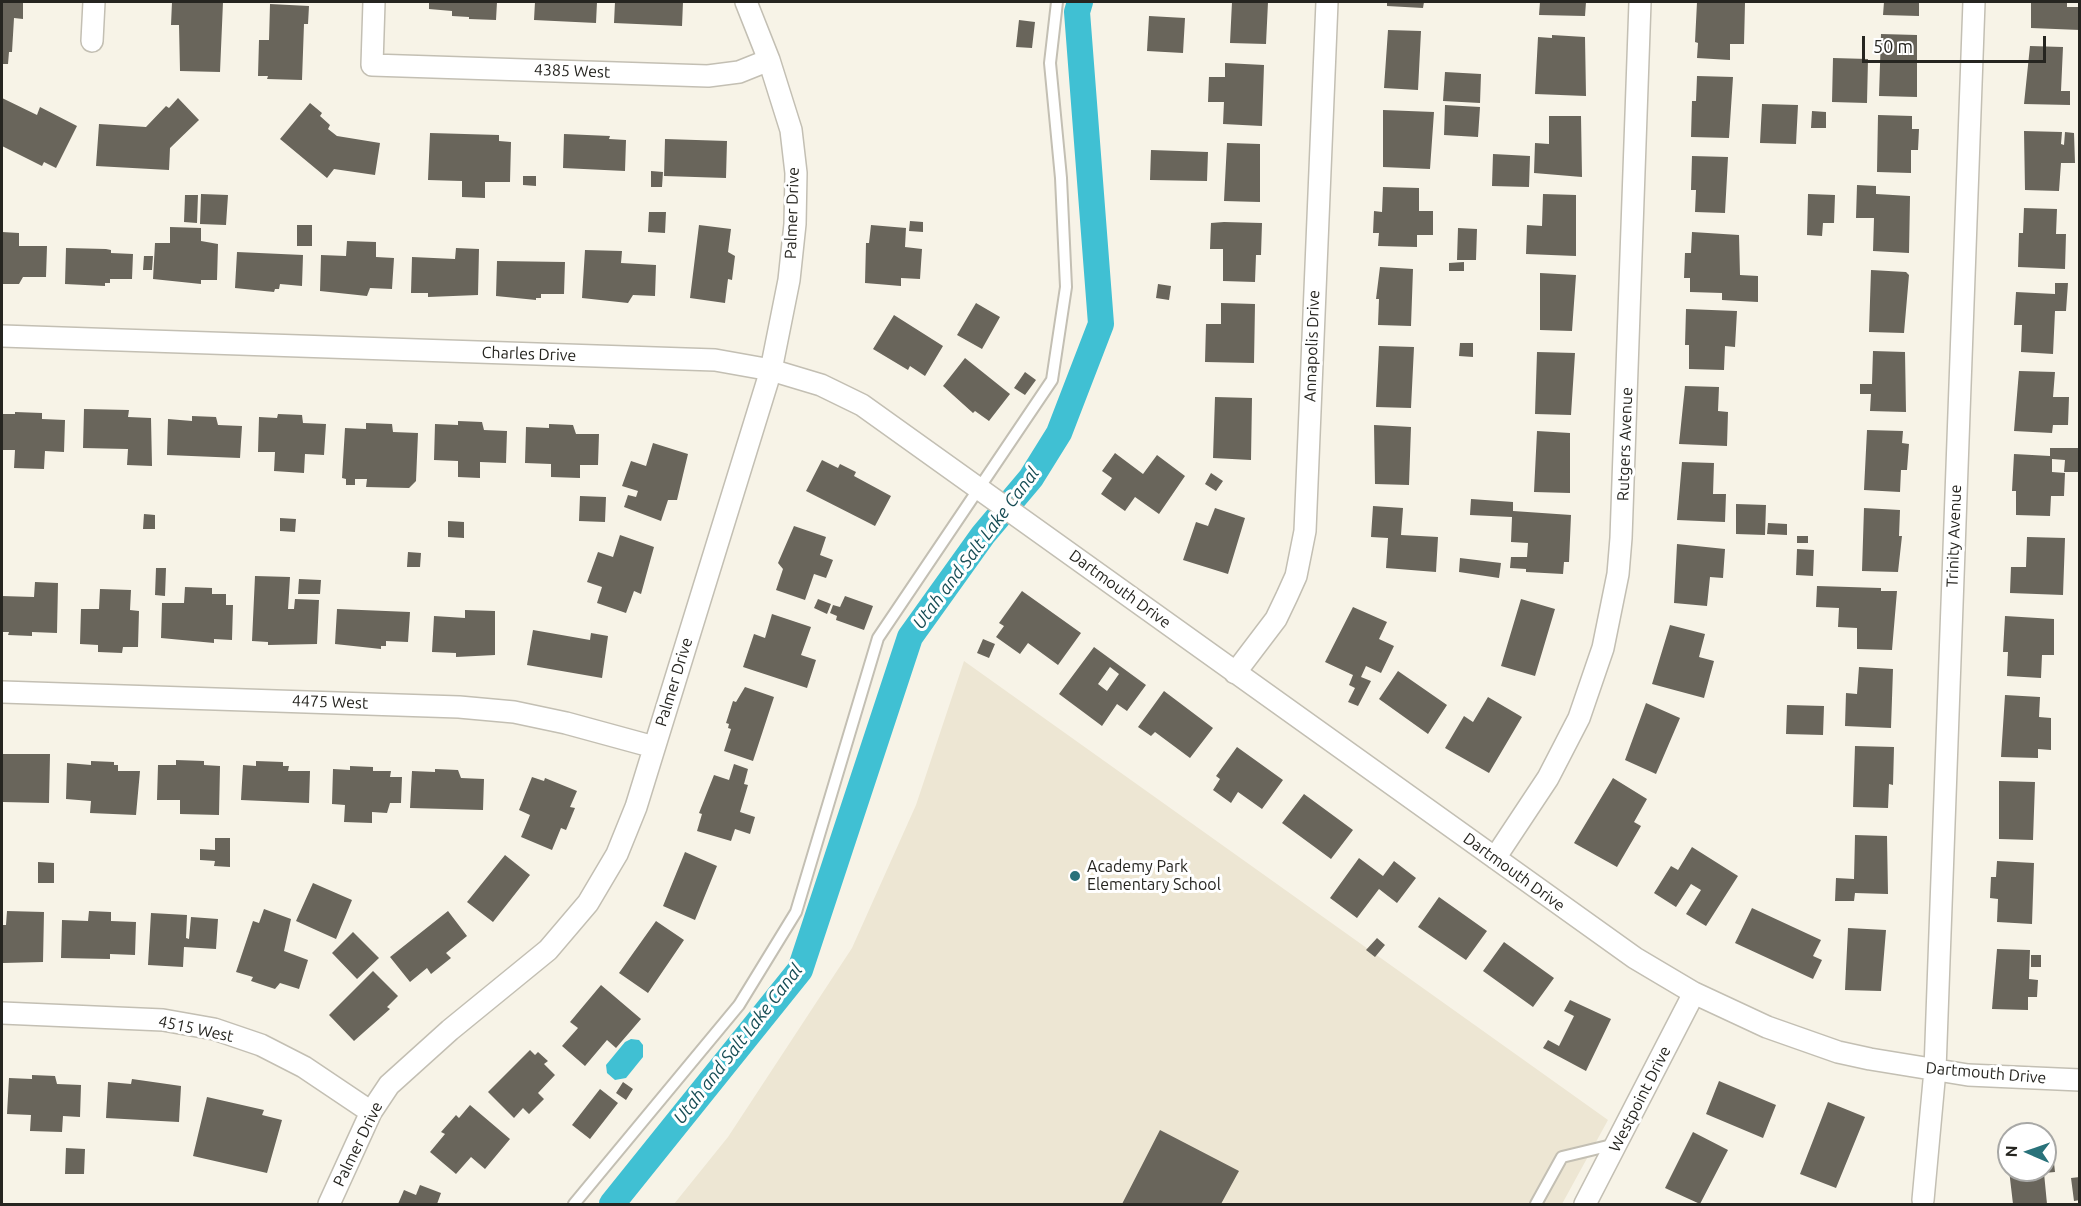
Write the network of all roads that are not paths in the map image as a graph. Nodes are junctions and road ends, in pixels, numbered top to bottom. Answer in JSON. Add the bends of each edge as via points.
{"nodes":[{"id":1,"x":94,"y":2,"type":"edge"},
{"id":2,"x":374,"y":2,"type":"edge"},
{"id":3,"x":746,"y":2,"type":"edge"},
{"id":4,"x":1057,"y":2,"type":"edge"},
{"id":5,"x":1327,"y":2,"type":"edge"},
{"id":6,"x":1640,"y":2,"type":"edge"},
{"id":7,"x":1974,"y":2,"type":"edge"},
{"id":8,"x":92,"y":41,"type":"dead end"},
{"id":9,"x":769,"y":60,"type":"junction"},
{"id":10,"x":2,"y":336,"type":"edge"},
{"id":11,"x":771,"y":370,"type":"junction"},
{"id":12,"x":983,"y":491,"type":"junction"},
{"id":13,"x":1014,"y":513,"type":"joint"},
{"id":14,"x":1235,"y":673,"type":"junction"},
{"id":15,"x":2,"y":692,"type":"edge"},
{"id":16,"x":654,"y":747,"type":"junction"},
{"id":17,"x":1495,"y":858,"type":"junction"},
{"id":18,"x":1694,"y":993,"type":"junction"},
{"id":19,"x":2,"y":1013,"type":"edge"},
{"id":20,"x":1935,"y":1070,"type":"junction"},
{"id":21,"x":2079,"y":1080,"type":"edge"},
{"id":22,"x":371,"y":1112,"type":"junction"},
{"id":23,"x":1617,"y":1143,"type":"junction"},
{"id":24,"x":1923,"y":1200,"type":"dead end"},
{"id":25,"x":329,"y":1204,"type":"edge"},
{"id":26,"x":574,"y":1204,"type":"edge"},
{"id":27,"x":1536,"y":1204,"type":"edge"},
{"id":28,"x":1585,"y":1204,"type":"edge"}],
"edges":[{"from":1,"to":8,"type":"street"},
{"from":2,"to":9,"type":"street","name":"4385 West","via":[[372,65],[708,76],[739,72]]},
{"from":3,"to":9,"type":"street","name":"Palmer Drive"},
{"from":4,"to":12,"type":"lane","via":[[1050,63],[1066,286],[1052,380]]},
{"from":5,"to":14,"type":"street","name":"Annapolis Drive","via":[[1305,531],[1296,576],[1276,619]]},
{"from":6,"to":17,"type":"street","name":"Rutgers Avenue","via":[[1618,574],[1603,648],[1579,718],[1548,778]]},
{"from":7,"to":20,"type":"street","name":"Trinity Avenue"},
{"from":9,"to":11,"type":"street","name":"Palmer Drive","via":[[791,130],[796,173],[789,280]]},
{"from":10,"to":11,"type":"street","name":"Charles Drive","via":[[690,358],[738,362]]},
{"from":11,"to":12,"type":"street","name":"Charles Drive","via":[[831,389],[862,405]]},
{"from":11,"to":16,"type":"street","name":"Palmer Drive"},
{"from":12,"to":13,"type":"street","name":"Charles Drive"},
{"from":12,"to":26,"type":"lane","via":[[878,638],[796,912],[739,1005]]},
{"from":13,"to":14,"type":"street","name":"Dartmouth Drive"},
{"from":14,"to":17,"type":"street","name":"Dartmouth Drive"},
{"from":15,"to":16,"type":"street","name":"4475 West","via":[[459,707],[514,712]]},
{"from":16,"to":22,"type":"street","name":"Palmer Drive","via":[[617,854],[588,903],[548,950],[410,1064],[389,1085]]},
{"from":17,"to":18,"type":"street","name":"Dartmouth Drive","via":[[1635,958]]},
{"from":18,"to":20,"type":"street","name":"Dartmouth Drive","via":[[1767,1027],[1838,1052]]},
{"from":18,"to":23,"type":"street","name":"Westpoint Drive"},
{"from":19,"to":22,"type":"street","name":"4515 West","via":[[163,1020],[214,1029],[261,1045],[304,1067]]},
{"from":20,"to":21,"type":"street","name":"Dartmouth Drive"},
{"from":20,"to":24,"type":"street","name":"Trinity Avenue"},
{"from":22,"to":25,"type":"street","name":"Palmer Drive"},
{"from":23,"to":27,"type":"lane","via":[[1562,1157]]},
{"from":23,"to":28,"type":"street","name":"Westpoint Drive"}]}
